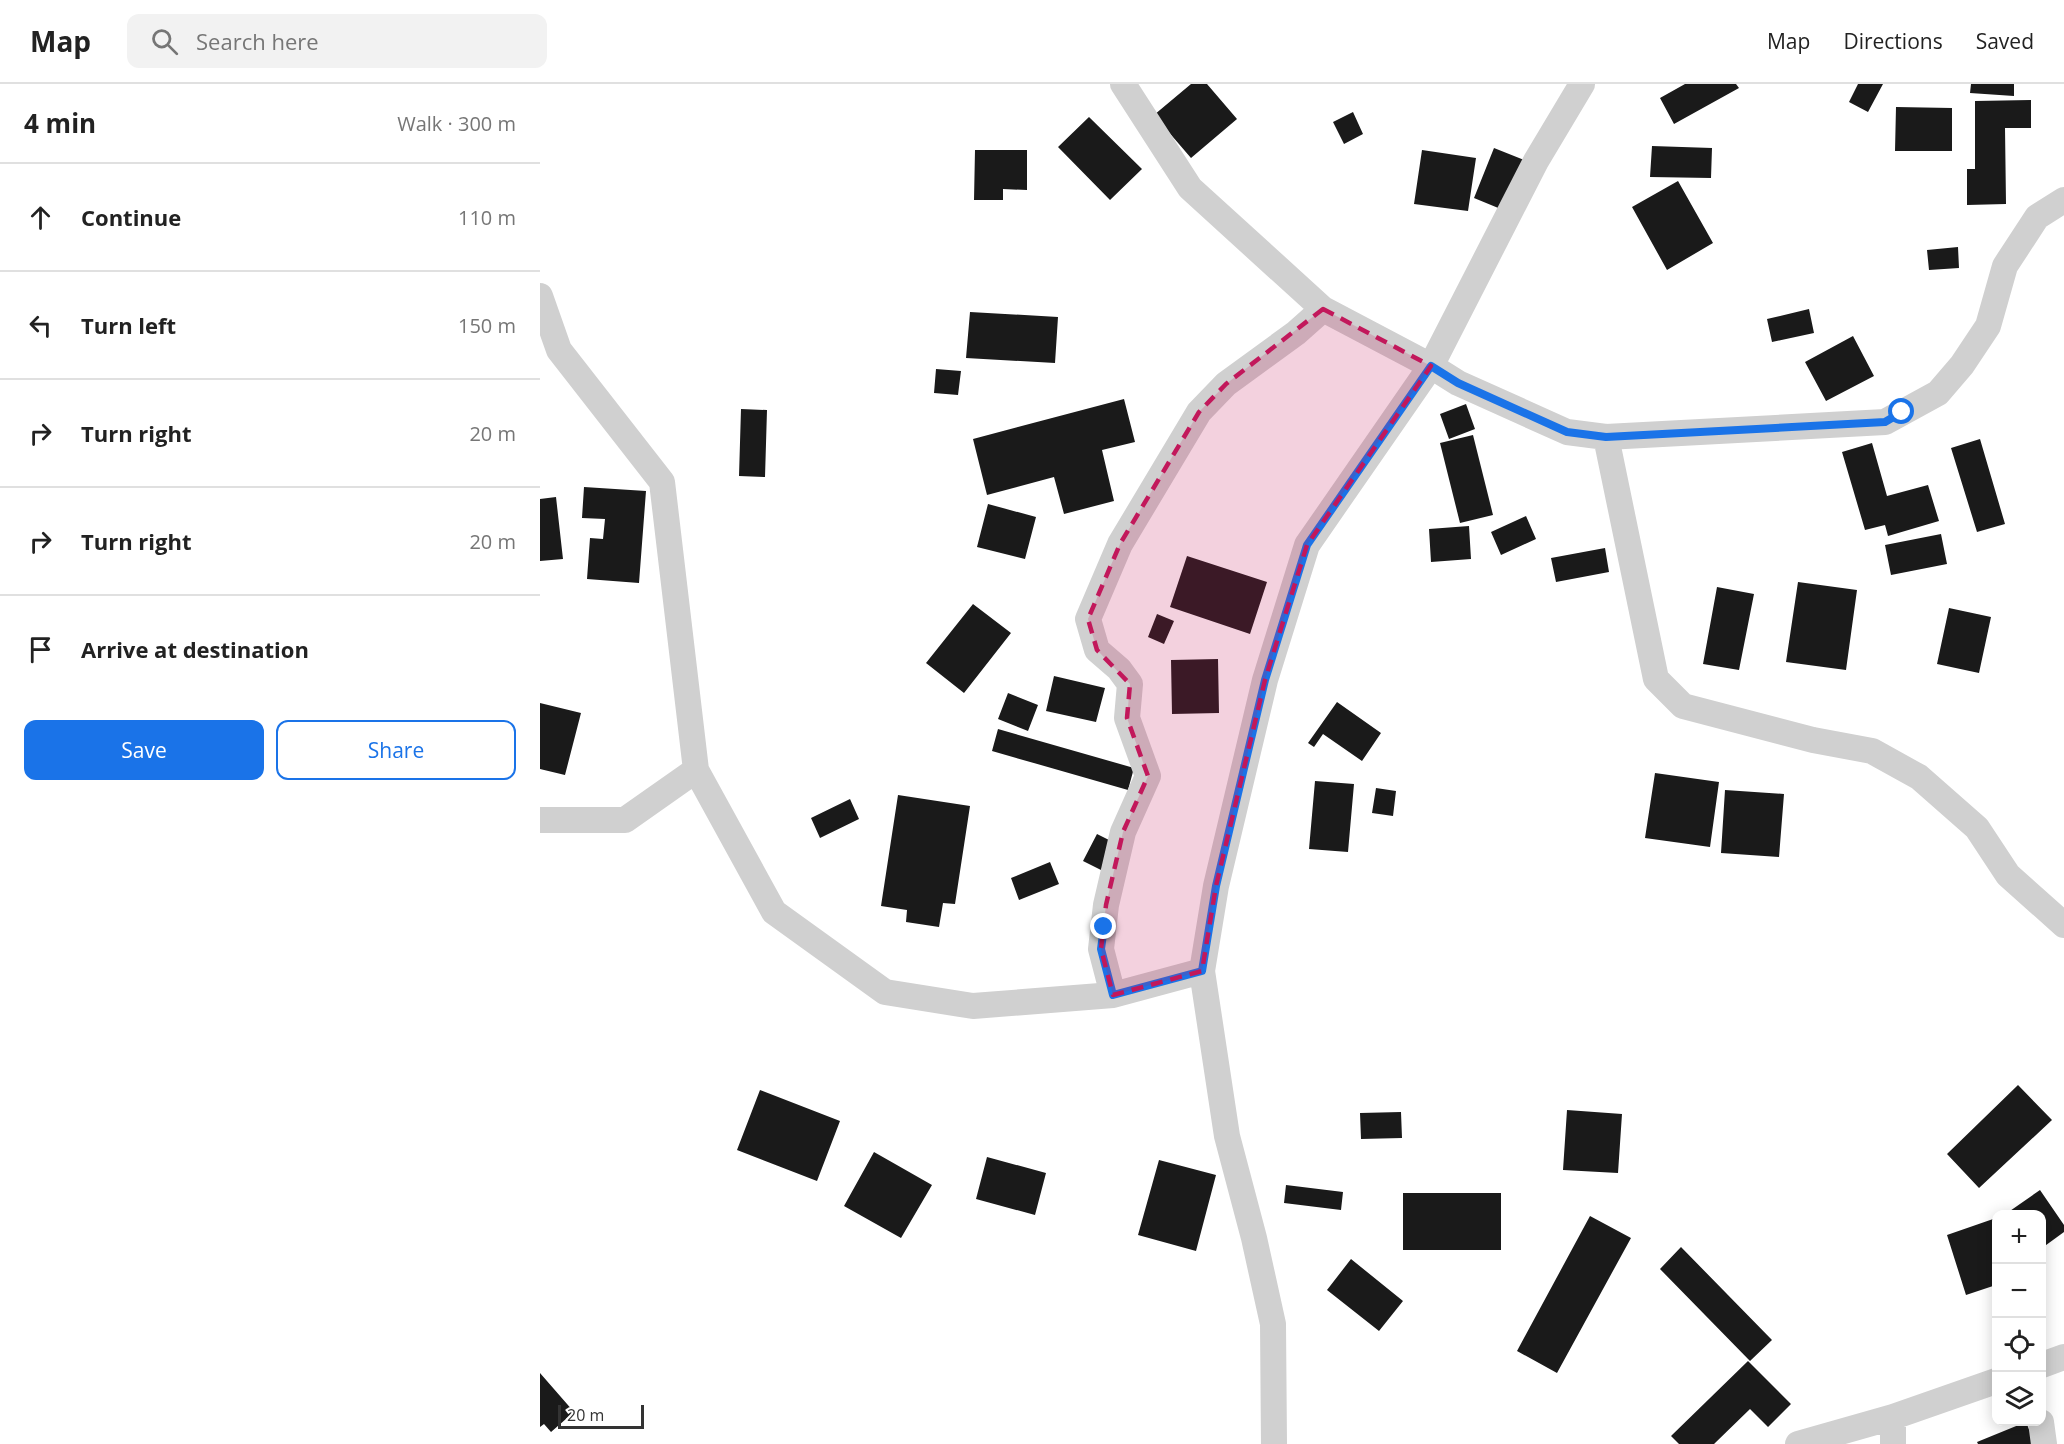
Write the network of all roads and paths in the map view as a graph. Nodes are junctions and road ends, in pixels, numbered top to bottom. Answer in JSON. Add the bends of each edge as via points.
{"nodes":[{"id":1,"x":1123,"y":84,"type":"edge"},
{"id":2,"x":1582,"y":84,"type":"edge"},
{"id":3,"x":2064,"y":200,"type":"edge"},
{"id":4,"x":540,"y":296,"type":"edge"},
{"id":5,"x":1323,"y":309,"type":"junction"},
{"id":6,"x":1431,"y":366,"type":"junction"},
{"id":7,"x":1606,"y":437,"type":"junction"},
{"id":8,"x":696,"y":770,"type":"junction"},
{"id":9,"x":540,"y":820,"type":"edge"},
{"id":10,"x":2064,"y":925,"type":"edge"},
{"id":11,"x":1202,"y":971,"type":"junction"},
{"id":12,"x":1113,"y":995,"type":"junction"},
{"id":13,"x":2064,"y":1357,"type":"edge"},
{"id":14,"x":2046,"y":1364,"type":"edge"},
{"id":15,"x":1992,"y":1382,"type":"edge"},
{"id":16,"x":1893,"y":1418,"type":"junction"},
{"id":17,"x":2042,"y":1426,"type":"edge"},
{"id":18,"x":1274,"y":1444,"type":"edge"},
{"id":19,"x":1798,"y":1444,"type":"edge"},
{"id":20,"x":1893,"y":1444,"type":"edge"},
{"id":21,"x":2044,"y":1444,"type":"edge"}],
"edges":[{"from":1,"to":5,"type":"street","via":[[1190,188]]},
{"from":2,"to":6,"type":"street","via":[[1536,161]]},
{"from":3,"to":7,"type":"street","via":[[2037,217],[2005,266],[1988,326],[1962,365],[1938,393],[1885,422]]},
{"from":4,"to":8,"type":"street","via":[[559,350],[662,482]]},
{"from":5,"to":6,"type":"street"},
{"from":5,"to":12,"type":"street","via":[[1226,384],[1199,412],[1120,544],[1088,620],[1097,650],[1130,684],[1127,718],[1148,776],[1123,832],[1106,905],[1101,949]]},
{"from":6,"to":7,"type":"street","via":[[1458,383],[1567,432]]},
{"from":6,"to":11,"type":"street","via":[[1307,545],[1265,680],[1216,886]]},
{"from":7,"to":10,"type":"street","via":[[1656,679],[1683,706],[1872,751],[1919,777],[1977,828],[2008,875]]},
{"from":8,"to":9,"type":"street","via":[[625,819]]},
{"from":8,"to":12,"type":"street","via":[[774,912],[885,992],[973,1006]]},
{"from":11,"to":12,"type":"street"},
{"from":11,"to":18,"type":"street","via":[[1227,1136],[1273,1324]]},
{"from":13,"to":14,"type":"street"},
{"from":15,"to":16,"type":"street"},
{"from":16,"to":19,"type":"street"},
{"from":16,"to":20,"type":"street"},
{"from":17,"to":21,"type":"street"}]}
